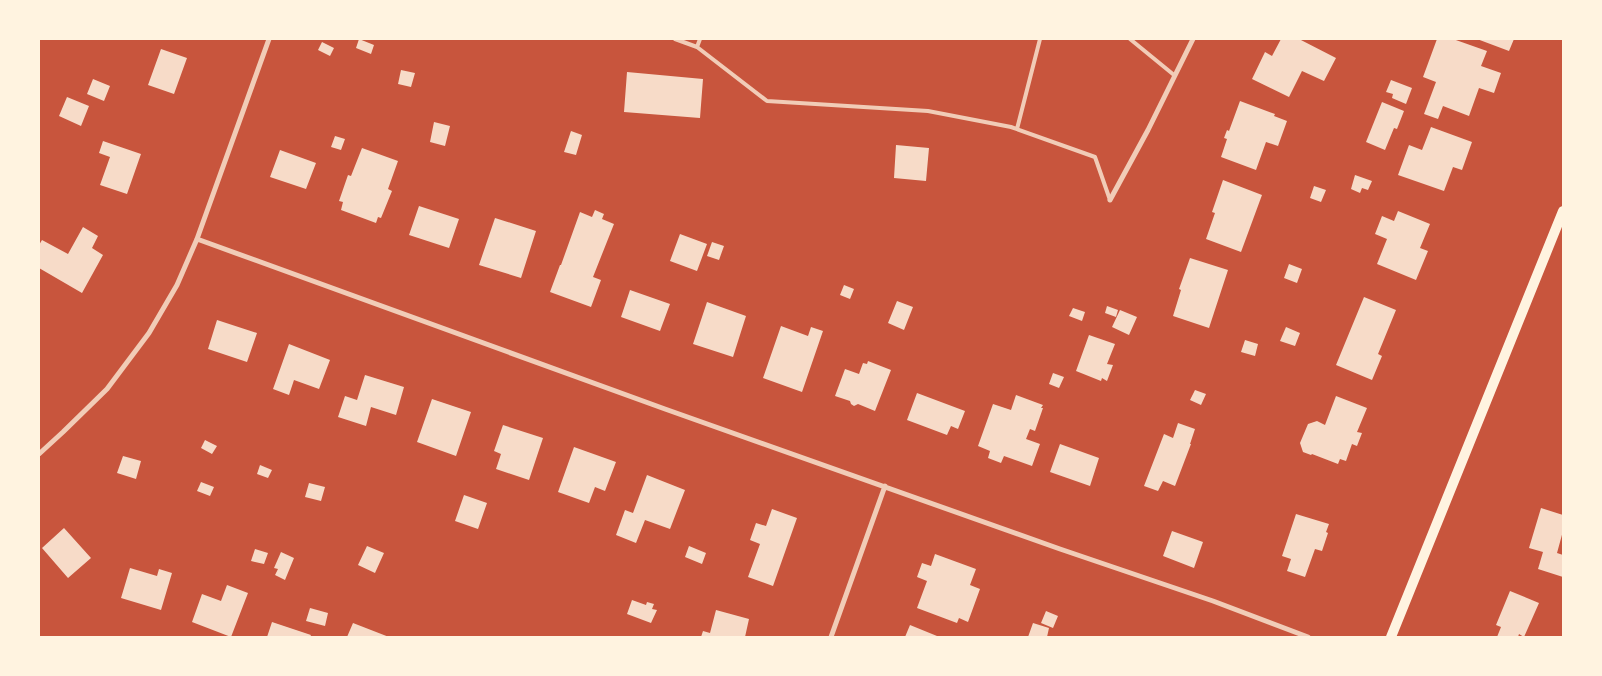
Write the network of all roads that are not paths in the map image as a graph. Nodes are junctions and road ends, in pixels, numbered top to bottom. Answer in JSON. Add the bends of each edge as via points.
{"nodes":[{"id":1,"x":270,"y":39,"type":"edge"},
{"id":2,"x":675,"y":39,"type":"edge"},
{"id":3,"x":700,"y":39,"type":"edge"},
{"id":4,"x":1040,"y":39,"type":"edge"},
{"id":5,"x":1130,"y":39,"type":"edge"},
{"id":6,"x":1193,"y":39,"type":"edge"},
{"id":7,"x":697,"y":47,"type":"junction"},
{"id":8,"x":1174,"y":75,"type":"junction"},
{"id":9,"x":1017,"y":129,"type":"junction"},
{"id":10,"x":1110,"y":200,"type":"joint"},
{"id":11,"x":1563,"y":210,"type":"edge"},
{"id":12,"x":197,"y":238,"type":"junction"},
{"id":13,"x":39,"y":454,"type":"edge"},
{"id":14,"x":885,"y":486,"type":"junction"},
{"id":15,"x":830,"y":637,"type":"edge"},
{"id":16,"x":1308,"y":637,"type":"edge"},
{"id":17,"x":1392,"y":637,"type":"edge"}],
"edges":[{"from":1,"to":12,"type":"street"},
{"from":2,"to":7,"type":"lane"},
{"from":3,"to":7,"type":"lane"},
{"from":4,"to":9,"type":"lane"},
{"from":5,"to":8,"type":"lane"},
{"from":6,"to":8,"type":"street"},
{"from":7,"to":9,"type":"lane","via":[[767,102],[928,111]]},
{"from":8,"to":10,"type":"street"},
{"from":9,"to":10,"type":"lane","via":[[1095,157]]},
{"from":11,"to":17,"type":"main road"},
{"from":12,"to":13,"type":"street","via":[[177,285],[149,333],[107,390]]},
{"from":12,"to":14,"type":"street"},
{"from":14,"to":15,"type":"street"},
{"from":14,"to":16,"type":"street"}]}
